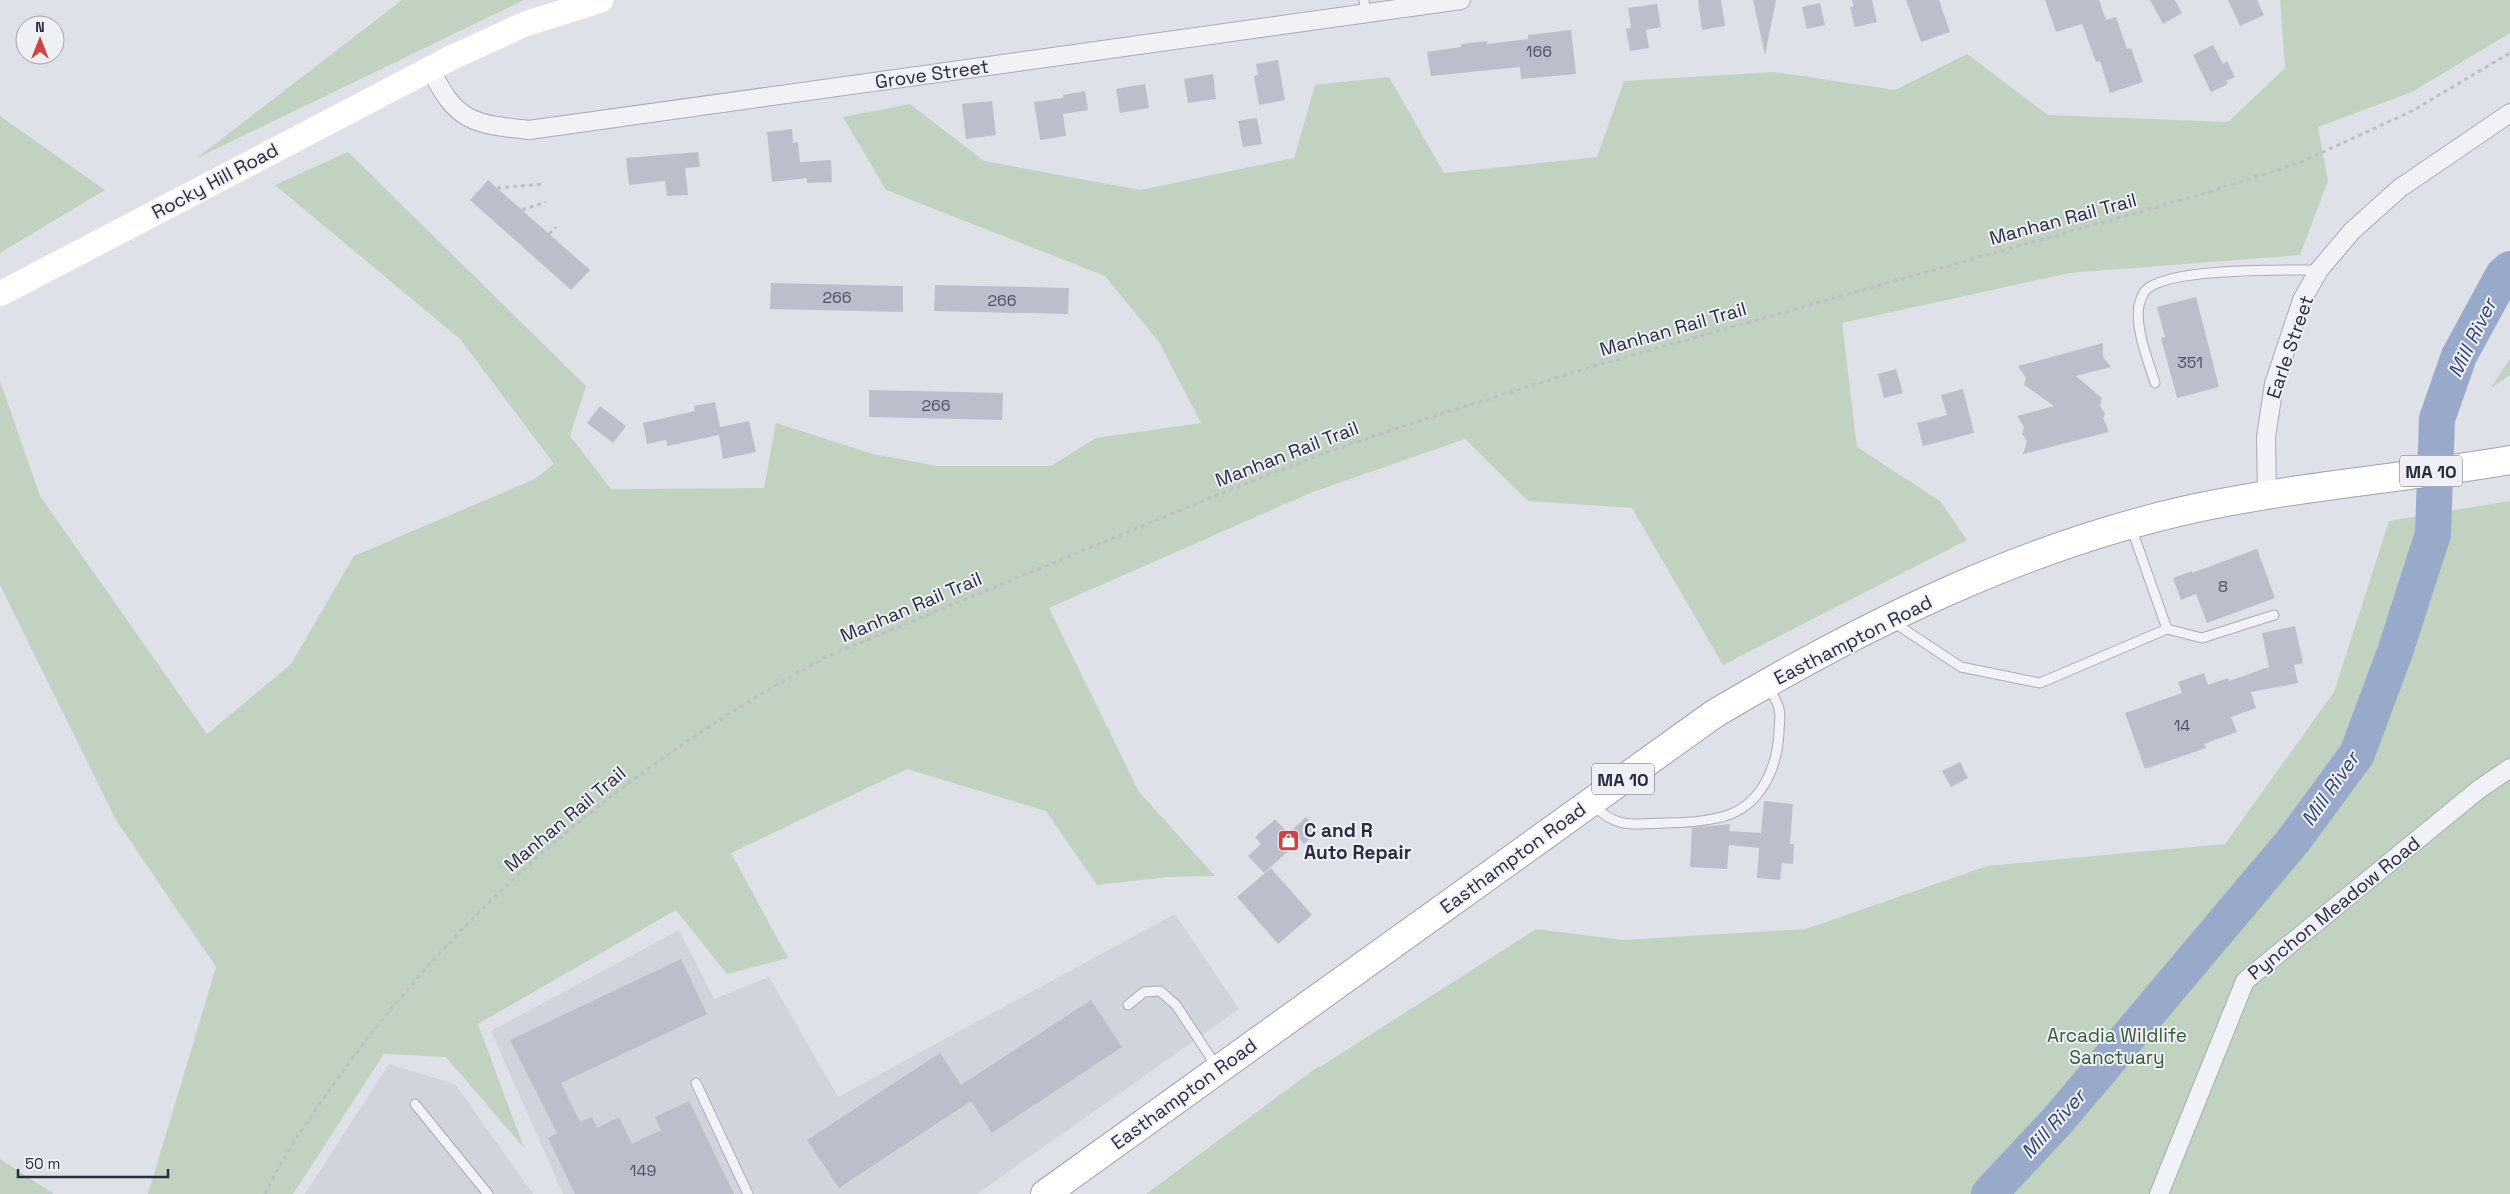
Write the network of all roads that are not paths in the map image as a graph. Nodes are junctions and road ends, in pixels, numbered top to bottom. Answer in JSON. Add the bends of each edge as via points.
{"nodes":[{"id":1,"x":601,"y":0,"type":"edge"},
{"id":2,"x":1461,"y":0,"type":"edge"},
{"id":3,"x":1364,"y":7,"type":"edge"},
{"id":4,"x":430,"y":68,"type":"junction"},
{"id":5,"x":2510,"y":114,"type":"edge"},
{"id":6,"x":2319,"y":270,"type":"junction"},
{"id":7,"x":0,"y":294,"type":"edge"},
{"id":8,"x":2155,"y":383,"type":"dead end"},
{"id":9,"x":2503,"y":461,"type":"edge"},
{"id":10,"x":2267,"y":494,"type":"junction"},
{"id":11,"x":2131,"y":526,"type":"junction"},
{"id":12,"x":2274,"y":615,"type":"dead end"},
{"id":13,"x":1888,"y":619,"type":"junction"},
{"id":14,"x":2168,"y":629,"type":"junction"},
{"id":15,"x":1767,"y":682,"type":"junction"},
{"id":16,"x":2510,"y":768,"type":"edge"},
{"id":17,"x":1592,"y":802,"type":"junction"},
{"id":18,"x":1128,"y":1005,"type":"dead end"},
{"id":19,"x":1218,"y":1069,"type":"junction"},
{"id":20,"x":696,"y":1083,"type":"dead end"},
{"id":21,"x":415,"y":1104,"type":"dead end"},
{"id":22,"x":488,"y":1194,"type":"edge"},
{"id":23,"x":748,"y":1194,"type":"edge"},
{"id":24,"x":1045,"y":1194,"type":"edge"},
{"id":25,"x":2159,"y":1194,"type":"edge"}],
"edges":[{"from":1,"to":4,"type":"main road","name":"Rocky Hill Road","via":[[525,24]]},
{"from":2,"to":3,"type":"street","name":"Grove Street"},
{"from":3,"to":4,"type":"street","name":"Grove Street","via":[[529,130],[490,126],[466,118],[442,93]]},
{"from":4,"to":7,"type":"main road","name":"Rocky Hill Road"},
{"from":5,"to":6,"type":"street","name":"Earle Street","via":[[2400,188],[2352,231]]},
{"from":6,"to":8,"type":"lane","via":[[2217,272],[2162,282],[2146,290],[2139,304],[2139,324]]},
{"from":6,"to":10,"type":"street","name":"Earle Street","via":[[2302,300],[2274,384],[2266,437]]},
{"from":9,"to":10,"type":"main road","number":"MA 10"},
{"from":10,"to":11,"type":"main road","name":"Easthampton Road","number":"MA 10","via":[[2194,508]]},
{"from":11,"to":13,"type":"main road","name":"Easthampton Road","number":"MA 10","via":[[2012,565]]},
{"from":11,"to":14,"type":"lane"},
{"from":12,"to":14,"type":"lane","via":[[2202,638]]},
{"from":13,"to":14,"type":"lane","via":[[1961,667],[2040,683]]},
{"from":13,"to":15,"type":"main road","name":"Easthampton Road","number":"MA 10"},
{"from":15,"to":17,"type":"main road","name":"Easthampton Road","number":"MA 10","via":[[1714,714]]},
{"from":15,"to":17,"type":"lane","via":[[1780,710],[1778,743],[1773,769],[1747,805],[1719,818],[1636,824],[1605,817]]},
{"from":16,"to":25,"type":"street","name":"Pynchon Meadow Road","via":[[2478,790],[2244,981]]},
{"from":17,"to":19,"type":"main road","name":"Easthampton Road","number":"MA 10"},
{"from":18,"to":19,"type":"lane","via":[[1144,992],[1160,991],[1176,1005]]},
{"from":19,"to":24,"type":"main road","name":"Easthampton Road","number":"MA 10"},
{"from":20,"to":23,"type":"lane"},
{"from":21,"to":22,"type":"lane"}]}
